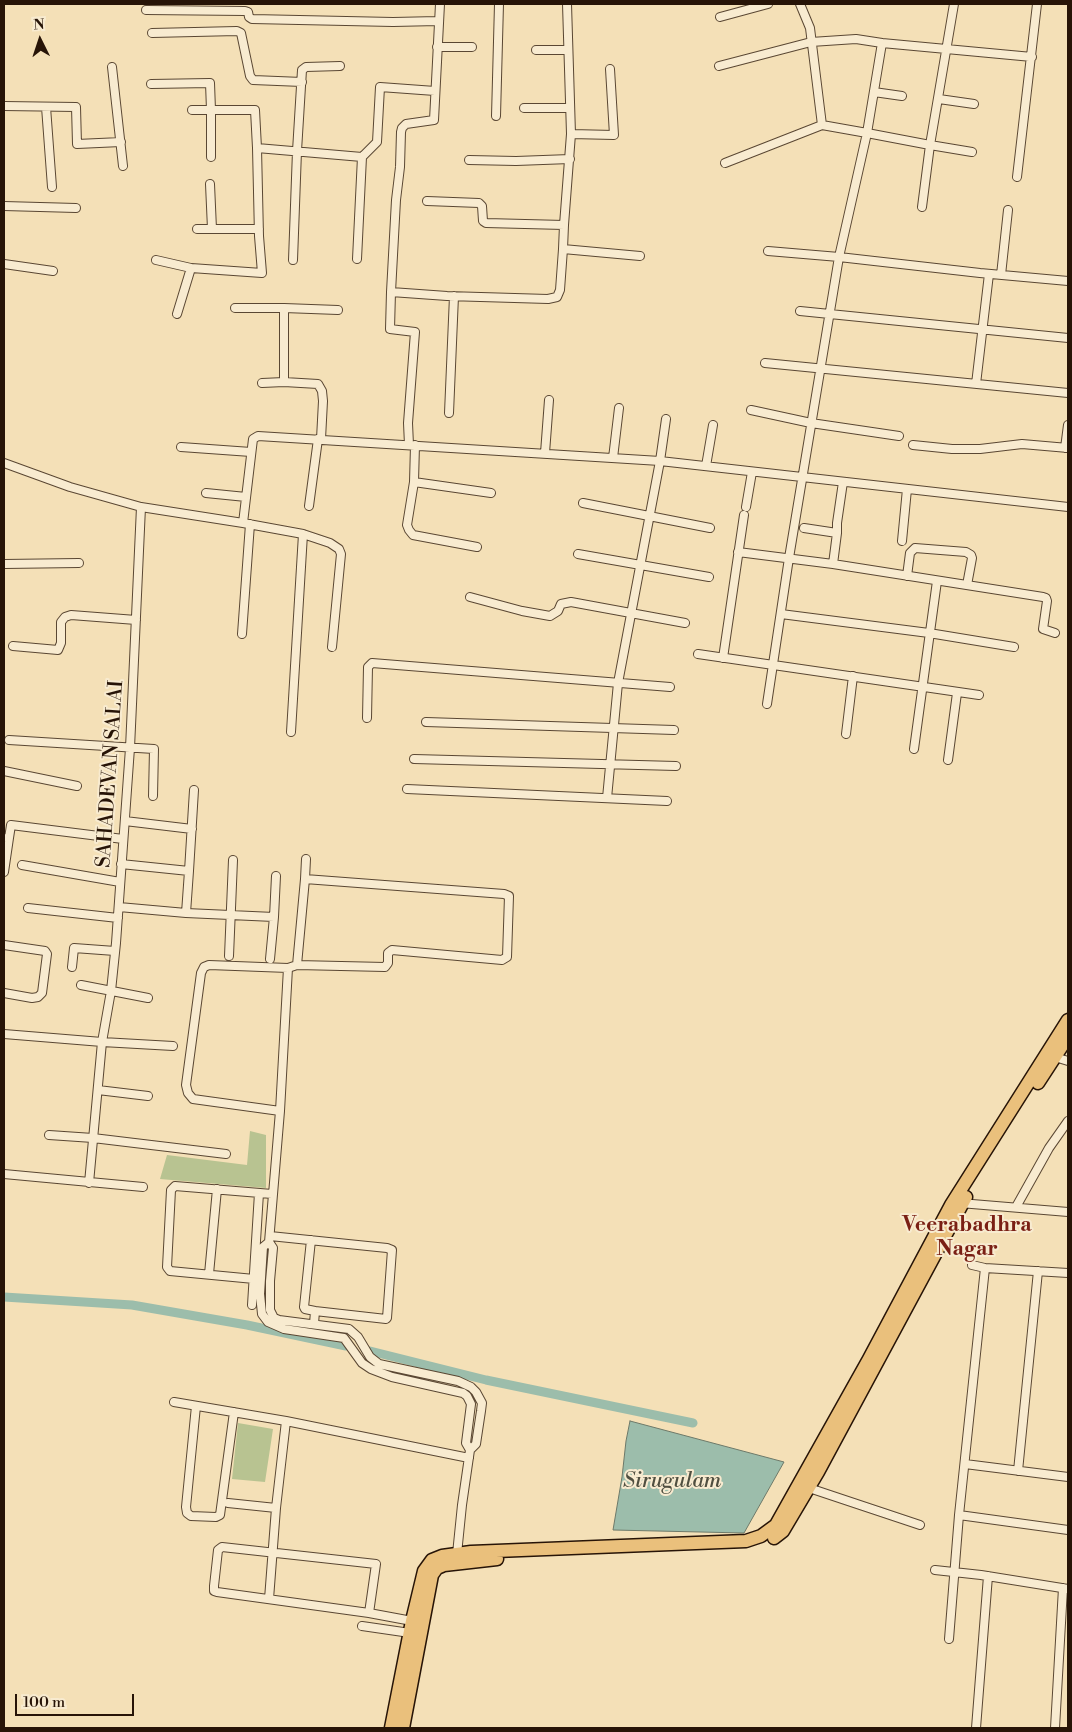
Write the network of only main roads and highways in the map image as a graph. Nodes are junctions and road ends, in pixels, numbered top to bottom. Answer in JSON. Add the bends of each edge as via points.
{"nodes":[{"id":1,"x":1068,"y":1020,"type":"edge"},
{"id":2,"x":1068,"y":1037,"type":"edge"},
{"id":3,"x":1038,"y":1074,"type":"junction"},
{"id":4,"x":958,"y":1203,"type":"junction"},
{"id":5,"x":391,"y":1728,"type":"edge"},
{"id":6,"x":403,"y":1728,"type":"edge"}],
"edges":[{"from":1,"to":3,"type":"main road"},
{"from":2,"to":3,"type":"main road"},
{"from":3,"to":4,"type":"main road"},
{"from":4,"to":5,"type":"main road","via":[[776,1525],[761,1536],[746,1541],[471,1552],[432,1560],[424,1571]]},
{"from":4,"to":6,"type":"main road","via":[[936,1255],[783,1531],[765,1544],[747,1549],[482,1560],[438,1568],[432,1575]]}]}
